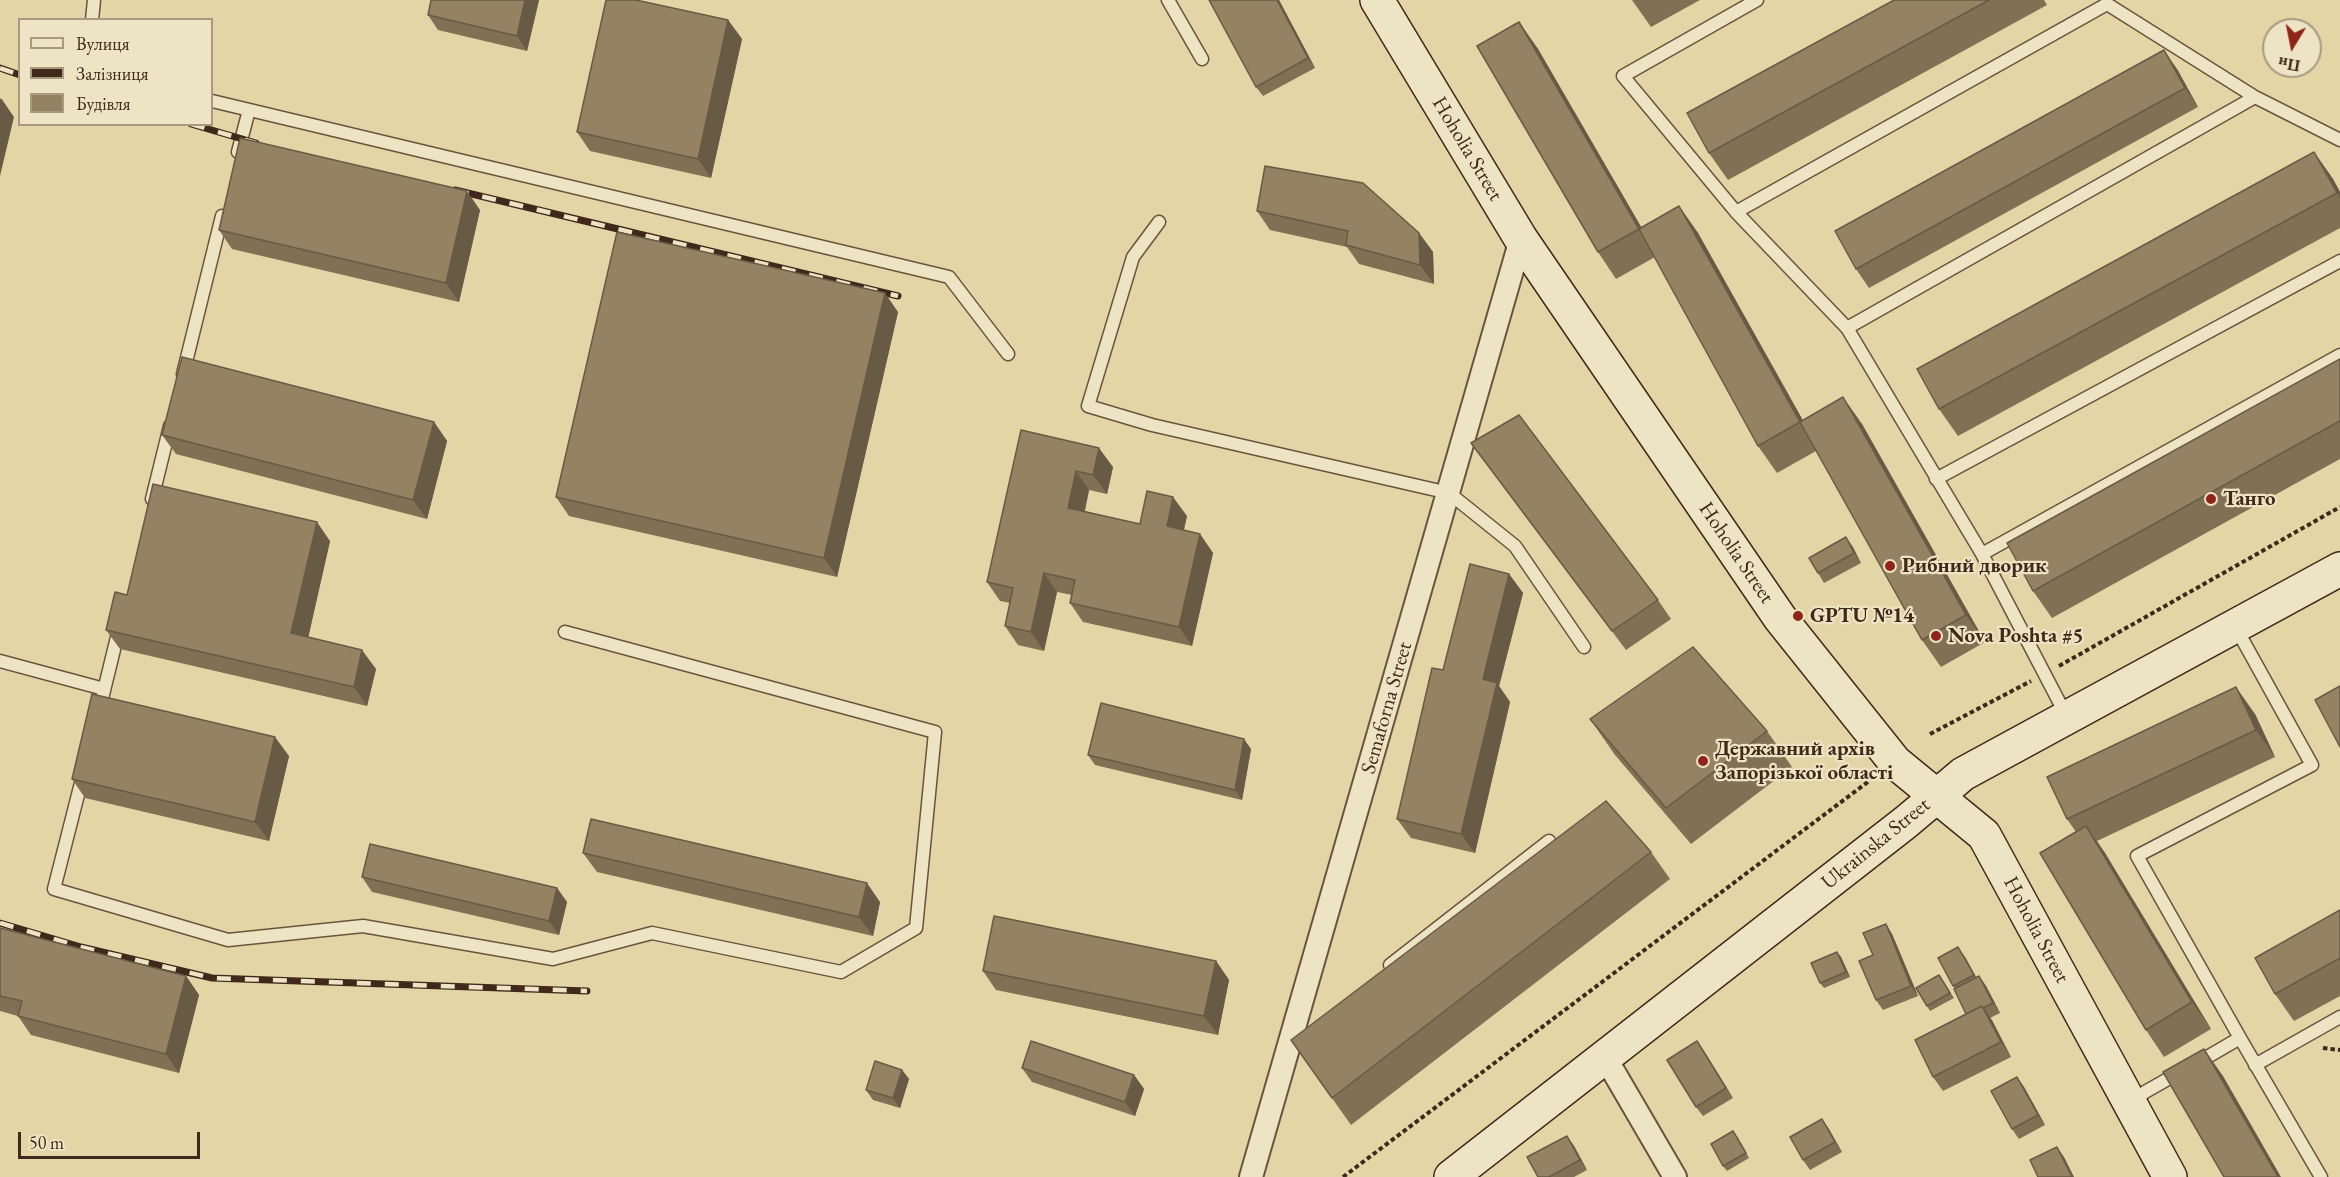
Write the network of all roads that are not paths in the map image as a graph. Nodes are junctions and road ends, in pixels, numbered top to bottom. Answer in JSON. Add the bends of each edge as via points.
{"nodes":[{"id":1,"x":94,"y":0,"type":"edge"},
{"id":2,"x":1168,"y":0,"type":"edge"},
{"id":3,"x":1377,"y":0,"type":"edge"},
{"id":4,"x":1757,"y":0,"type":"edge"},
{"id":5,"x":2106,"y":2,"type":"edge"},
{"id":6,"x":92,"y":18,"type":"edge"},
{"id":7,"x":1202,"y":59,"type":"dead end"},
{"id":8,"x":2255,"y":98,"type":"junction"},
{"id":9,"x":213,"y":101,"type":"edge"},
{"id":10,"x":249,"y":110,"type":"junction"},
{"id":11,"x":2340,"y":140,"type":"edge"},
{"id":12,"x":236,"y":162,"type":"edge"},
{"id":13,"x":224,"y":208,"type":"edge"},
{"id":14,"x":1736,"y":212,"type":"junction"},
{"id":15,"x":1159,"y":222,"type":"dead end"},
{"id":16,"x":1521,"y":239,"type":"junction"},
{"id":17,"x":2340,"y":261,"type":"edge"},
{"id":18,"x":1846,"y":328,"type":"junction"},
{"id":19,"x":1008,"y":354,"type":"dead end"},
{"id":20,"x":2340,"y":355,"type":"edge"},
{"id":21,"x":179,"y":391,"type":"edge"},
{"id":22,"x":173,"y":414,"type":"edge"},
{"id":23,"x":1936,"y":478,"type":"junction"},
{"id":24,"x":1449,"y":493,"type":"junction"},
{"id":25,"x":150,"y":506,"type":"edge"},
{"id":26,"x":1982,"y":554,"type":"junction"},
{"id":27,"x":2340,"y":569,"type":"edge"},
{"id":28,"x":122,"y":621,"type":"edge"},
{"id":29,"x":2235,"y":626,"type":"junction"},
{"id":30,"x":565,"y":632,"type":"dead end"},
{"id":31,"x":1584,"y":647,"type":"dead end"},
{"id":32,"x":0,"y":661,"type":"edge"},
{"id":33,"x":104,"y":689,"type":"junction"},
{"id":34,"x":2068,"y":718,"type":"junction"},
{"id":35,"x":96,"y":723,"type":"edge"},
{"id":36,"x":85,"y":767,"type":"edge"},
{"id":37,"x":1936,"y":796,"type":"junction"},
{"id":38,"x":1549,"y":841,"type":"edge"},
{"id":39,"x":1384,"y":970,"type":"edge"},
{"id":40,"x":2340,"y":1017,"type":"edge"},
{"id":41,"x":2240,"y":1038,"type":"junction"},
{"id":42,"x":1605,"y":1057,"type":"junction"},
{"id":43,"x":2255,"y":1065,"type":"junction"},
{"id":44,"x":2130,"y":1104,"type":"junction"},
{"id":45,"x":1251,"y":1177,"type":"edge"},
{"id":46,"x":1451,"y":1177,"type":"edge"},
{"id":47,"x":1675,"y":1177,"type":"edge"},
{"id":48,"x":2170,"y":1177,"type":"edge"},
{"id":49,"x":2321,"y":1177,"type":"edge"}],
"edges":[{"from":1,"to":6,"type":"lane"},
{"from":2,"to":7,"type":"lane"},
{"from":3,"to":16,"type":"street","name":"Hoholia Street"},
{"from":4,"to":14,"type":"lane","via":[[1623,76]]},
{"from":5,"to":8,"type":"lane"},
{"from":5,"to":14,"type":"lane"},
{"from":8,"to":11,"type":"lane"},
{"from":8,"to":18,"type":"lane"},
{"from":9,"to":10,"type":"lane"},
{"from":10,"to":12,"type":"lane"},
{"from":10,"to":19,"type":"lane","via":[[949,277]]},
{"from":13,"to":21,"type":"lane"},
{"from":14,"to":18,"type":"lane"},
{"from":15,"to":24,"type":"lane","via":[[1133,257],[1088,406],[1152,425]]},
{"from":16,"to":24,"type":"street","name":"Semaforna Street"},
{"from":16,"to":37,"type":"street","name":"Hoholia Street","via":[[1780,618],[1894,762]]},
{"from":17,"to":23,"type":"lane"},
{"from":18,"to":23,"type":"lane"},
{"from":20,"to":26,"type":"lane"},
{"from":22,"to":25,"type":"lane"},
{"from":23,"to":26,"type":"lane"},
{"from":24,"to":31,"type":"lane","via":[[1515,546]]},
{"from":24,"to":45,"type":"street","name":"Semaforna Street","via":[[1297,1038]]},
{"from":26,"to":34,"type":"lane"},
{"from":27,"to":29,"type":"street","name":"Ukrainska Street"},
{"from":28,"to":33,"type":"lane"},
{"from":29,"to":34,"type":"street","name":"Ukrainska Street"},
{"from":29,"to":41,"type":"lane","via":[[2312,765],[2137,856]]},
{"from":30,"to":36,"type":"lane","via":[[935,732],[916,928],[841,972],[652,933],[553,959],[363,926],[228,940],[54,889]]},
{"from":32,"to":33,"type":"lane"},
{"from":33,"to":35,"type":"lane"},
{"from":34,"to":37,"type":"street","name":"Ukrainska Street","via":[[1963,774]]},
{"from":37,"to":42,"type":"street","name":"Ukrainska Street"},
{"from":37,"to":44,"type":"street","name":"Hoholia Street","via":[[1984,835]]},
{"from":38,"to":39,"type":"lane"},
{"from":40,"to":43,"type":"lane"},
{"from":41,"to":43,"type":"lane"},
{"from":41,"to":44,"type":"lane"},
{"from":42,"to":46,"type":"street","name":"Ukrainska Street"},
{"from":42,"to":47,"type":"street"},
{"from":43,"to":49,"type":"lane"},
{"from":44,"to":48,"type":"street","name":"Hoholia Street"}]}
